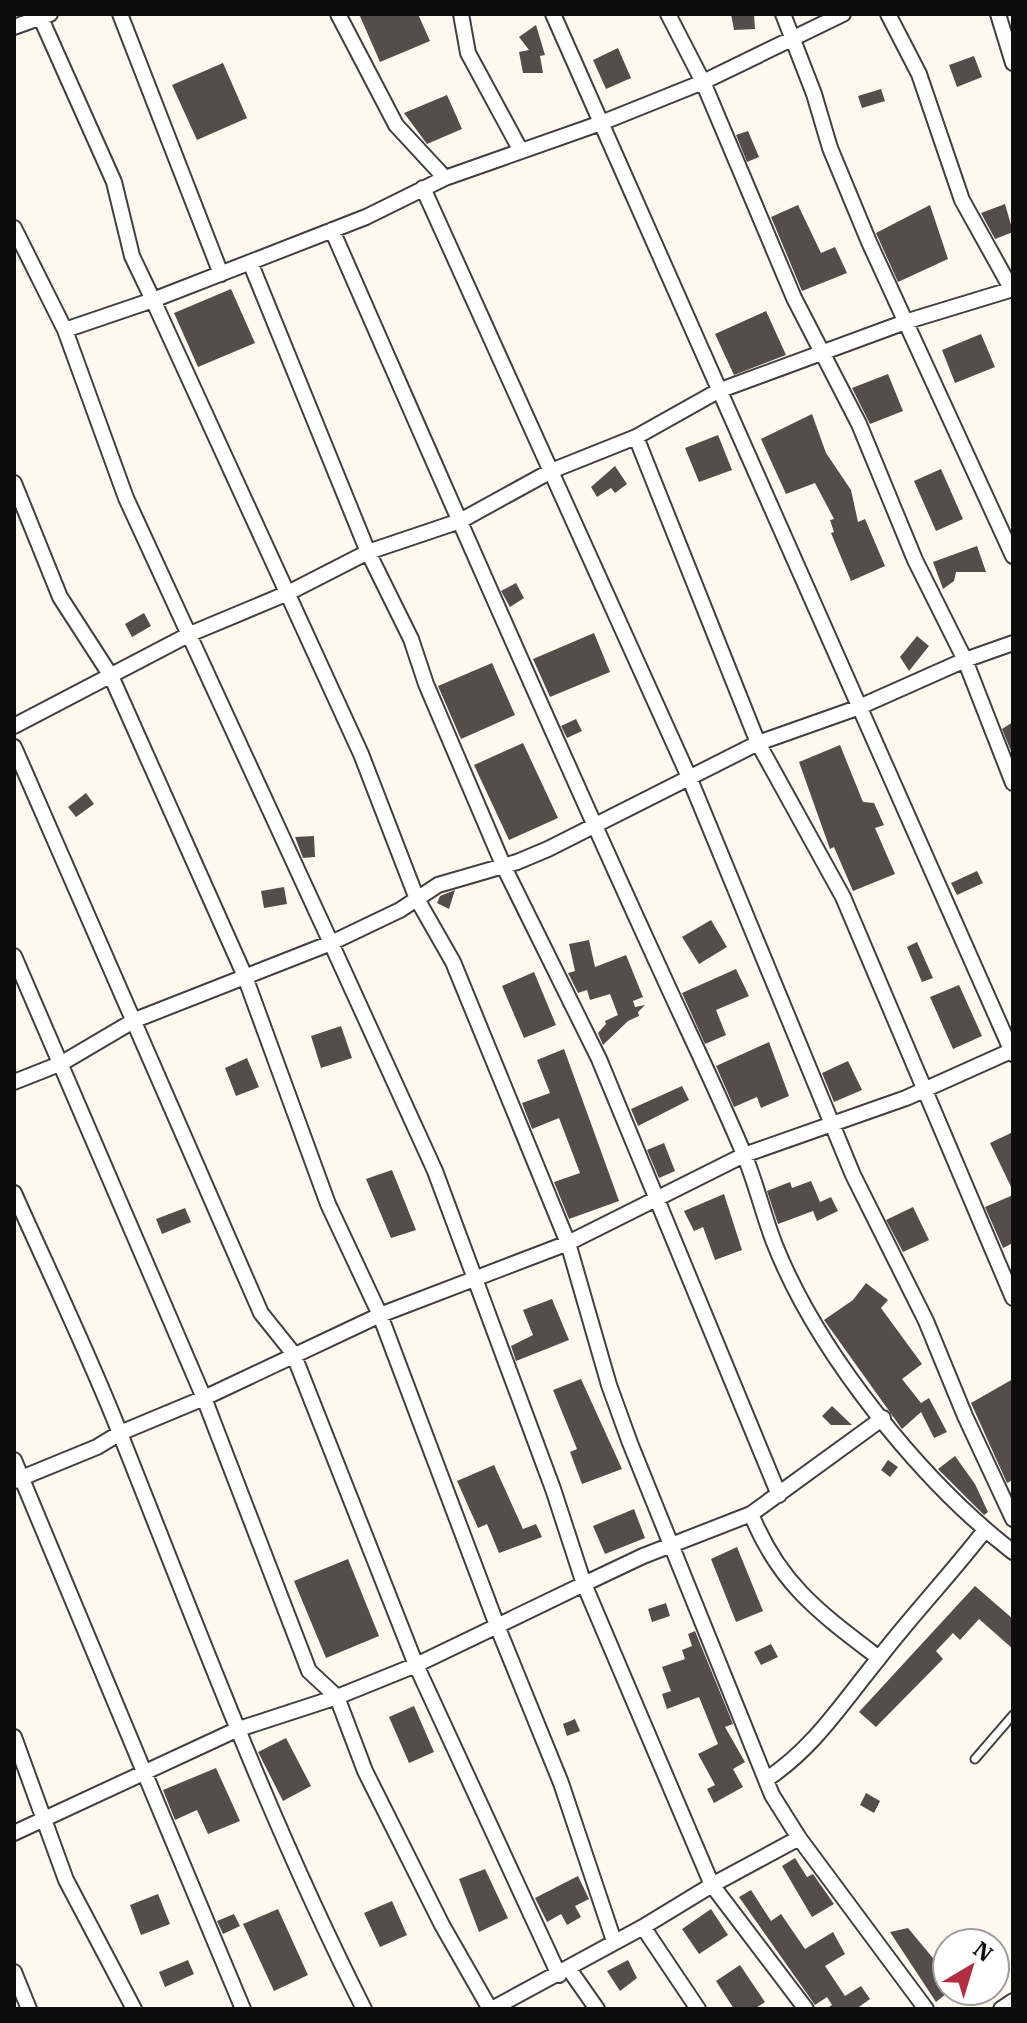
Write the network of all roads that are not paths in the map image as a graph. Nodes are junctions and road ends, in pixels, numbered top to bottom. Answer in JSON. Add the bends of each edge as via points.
{"nodes":[{"id":1,"x":120,"y":14,"type":"edge"},
{"id":2,"x":338,"y":14,"type":"edge"},
{"id":3,"x":461,"y":14,"type":"edge"},
{"id":4,"x":553,"y":14,"type":"edge"},
{"id":5,"x":668,"y":14,"type":"edge"},
{"id":6,"x":783,"y":14,"type":"edge"},
{"id":7,"x":843,"y":14,"type":"edge"},
{"id":8,"x":888,"y":14,"type":"edge"},
{"id":9,"x":998,"y":14,"type":"edge"},
{"id":10,"x":43,"y":16,"type":"edge"},
{"id":11,"x":14,"y":27,"type":"edge"},
{"id":12,"x":794,"y":39,"type":"junction"},
{"id":13,"x":1013,"y":63,"type":"edge"},
{"id":14,"x":703,"y":82,"type":"junction"},
{"id":15,"x":601,"y":123,"type":"junction"},
{"id":16,"x":521,"y":151,"type":"junction"},
{"id":17,"x":445,"y":178,"type":"junction"},
{"id":18,"x":423,"y":188,"type":"junction"},
{"id":19,"x":14,"y":228,"type":"edge"},
{"id":20,"x":332,"y":230,"type":"junction"},
{"id":21,"x":250,"y":262,"type":"junction"},
{"id":22,"x":221,"y":274,"type":"junction"},
{"id":23,"x":1012,"y":290,"type":"edge"},
{"id":24,"x":153,"y":300,"type":"junction"},
{"id":25,"x":908,"y":321,"type":"junction"},
{"id":26,"x":65,"y":330,"type":"junction"},
{"id":27,"x":823,"y":355,"type":"junction"},
{"id":28,"x":718,"y":391,"type":"junction"},
{"id":29,"x":636,"y":437,"type":"junction"},
{"id":30,"x":551,"y":471,"type":"junction"},
{"id":31,"x":14,"y":483,"type":"edge"},
{"id":32,"x":460,"y":521,"type":"junction"},
{"id":33,"x":368,"y":552,"type":"junction"},
{"id":34,"x":1013,"y":556,"type":"edge"},
{"id":35,"x":288,"y":593,"type":"junction"},
{"id":36,"x":190,"y":634,"type":"junction"},
{"id":37,"x":1013,"y":643,"type":"edge"},
{"id":38,"x":965,"y":660,"type":"junction"},
{"id":39,"x":111,"y":676,"type":"junction"},
{"id":40,"x":857,"y":708,"type":"junction"},
{"id":41,"x":14,"y":726,"type":"edge"},
{"id":42,"x":758,"y":743,"type":"junction"},
{"id":43,"x":14,"y":747,"type":"edge"},
{"id":44,"x":689,"y":777,"type":"junction"},
{"id":45,"x":1013,"y":783,"type":"edge"},
{"id":46,"x":594,"y":824,"type":"junction"},
{"id":47,"x":504,"y":867,"type":"junction"},
{"id":48,"x":417,"y":899,"type":"junction"},
{"id":49,"x":331,"y":943,"type":"junction"},
{"id":50,"x":14,"y":956,"type":"edge"},
{"id":51,"x":244,"y":974,"type":"junction"},
{"id":52,"x":135,"y":1020,"type":"junction"},
{"id":53,"x":1012,"y":1052,"type":"edge"},
{"id":54,"x":62,"y":1063,"type":"junction"},
{"id":55,"x":14,"y":1082,"type":"edge"},
{"id":56,"x":927,"y":1090,"type":"junction"},
{"id":57,"x":834,"y":1124,"type":"junction"},
{"id":58,"x":744,"y":1155,"type":"junction"},
{"id":59,"x":14,"y":1193,"type":"edge"},
{"id":60,"x":657,"y":1198,"type":"junction"},
{"id":61,"x":568,"y":1243,"type":"junction"},
{"id":62,"x":473,"y":1280,"type":"junction"},
{"id":63,"x":1013,"y":1298,"type":"edge"},
{"id":64,"x":380,"y":1315,"type":"junction"},
{"id":65,"x":293,"y":1353,"type":"junction"},
{"id":66,"x":204,"y":1398,"type":"junction"},
{"id":67,"x":883,"y":1418,"type":"junction"},
{"id":68,"x":120,"y":1433,"type":"junction"},
{"id":69,"x":14,"y":1460,"type":"edge"},
{"id":70,"x":18,"y":1479,"type":"edge"},
{"id":71,"x":779,"y":1495,"type":"junction"},
{"id":72,"x":751,"y":1514,"type":"junction"},
{"id":73,"x":1013,"y":1519,"type":"edge"},
{"id":74,"x":985,"y":1530,"type":"junction"},
{"id":75,"x":670,"y":1547,"type":"junction"},
{"id":76,"x":1013,"y":1552,"type":"edge"},
{"id":77,"x":584,"y":1584,"type":"junction"},
{"id":78,"x":498,"y":1628,"type":"junction"},
{"id":79,"x":879,"y":1658,"type":"junction"},
{"id":80,"x":416,"y":1665,"type":"junction"},
{"id":81,"x":337,"y":1697,"type":"junction"},
{"id":82,"x":1013,"y":1715,"type":"edge"},
{"id":83,"x":236,"y":1730,"type":"junction"},
{"id":84,"x":14,"y":1737,"type":"edge"},
{"id":85,"x":975,"y":1759,"type":"dead end"},
{"id":86,"x":144,"y":1775,"type":"junction"},
{"id":87,"x":767,"y":1779,"type":"junction"},
{"id":88,"x":45,"y":1818,"type":"junction"},
{"id":89,"x":14,"y":1833,"type":"edge"},
{"id":90,"x":799,"y":1838,"type":"junction"},
{"id":91,"x":712,"y":1885,"type":"junction"},
{"id":92,"x":643,"y":1927,"type":"junction"},
{"id":93,"x":614,"y":1941,"type":"junction"},
{"id":94,"x":14,"y":1972,"type":"edge"},
{"id":95,"x":564,"y":1972,"type":"junction"},
{"id":96,"x":1013,"y":2001,"type":"edge"},
{"id":97,"x":29,"y":2009,"type":"edge"},
{"id":98,"x":134,"y":2009,"type":"edge"},
{"id":99,"x":243,"y":2009,"type":"edge"},
{"id":100,"x":364,"y":2009,"type":"edge"},
{"id":101,"x":491,"y":2009,"type":"edge"},
{"id":102,"x":597,"y":2009,"type":"edge"},
{"id":103,"x":698,"y":2009,"type":"edge"},
{"id":104,"x":806,"y":2009,"type":"edge"},
{"id":105,"x":926,"y":2009,"type":"edge"},
{"id":106,"x":1001,"y":2009,"type":"edge"}],
"edges":[{"from":1,"to":22,"type":"street"},
{"from":2,"to":17,"type":"street","via":[[396,125]]},
{"from":3,"to":16,"type":"street","via":[[468,53]]},
{"from":4,"to":15,"type":"street"},
{"from":5,"to":14,"type":"street"},
{"from":6,"to":12,"type":"street"},
{"from":7,"to":12,"type":"street"},
{"from":8,"to":23,"type":"street","via":[[919,74],[962,200]]},
{"from":9,"to":13,"type":"street"},
{"from":10,"to":11,"type":"street"},
{"from":10,"to":24,"type":"street","via":[[109,170],[132,256]]},
{"from":12,"to":14,"type":"street"},
{"from":12,"to":25,"type":"street","via":[[830,148]]},
{"from":14,"to":15,"type":"street"},
{"from":14,"to":27,"type":"street","via":[[781,270]]},
{"from":15,"to":16,"type":"street"},
{"from":15,"to":28,"type":"street"},
{"from":16,"to":17,"type":"street"},
{"from":17,"to":18,"type":"street"},
{"from":18,"to":20,"type":"street"},
{"from":18,"to":30,"type":"street"},
{"from":19,"to":26,"type":"street"},
{"from":20,"to":21,"type":"street"},
{"from":20,"to":32,"type":"street"},
{"from":21,"to":22,"type":"street"},
{"from":21,"to":33,"type":"street"},
{"from":22,"to":24,"type":"street"},
{"from":23,"to":25,"type":"street"},
{"from":24,"to":26,"type":"street"},
{"from":24,"to":35,"type":"street"},
{"from":25,"to":27,"type":"street"},
{"from":25,"to":34,"type":"street"},
{"from":26,"to":36,"type":"street","via":[[126,498]]},
{"from":27,"to":28,"type":"street"},
{"from":27,"to":38,"type":"street"},
{"from":28,"to":29,"type":"street"},
{"from":28,"to":40,"type":"street"},
{"from":29,"to":30,"type":"street"},
{"from":29,"to":42,"type":"street"},
{"from":30,"to":32,"type":"street"},
{"from":30,"to":44,"type":"street"},
{"from":31,"to":39,"type":"street","via":[[60,597]]},
{"from":32,"to":33,"type":"street"},
{"from":32,"to":46,"type":"street"},
{"from":33,"to":35,"type":"street"},
{"from":33,"to":47,"type":"street","via":[[411,639]]},
{"from":35,"to":36,"type":"street"},
{"from":35,"to":48,"type":"street","via":[[361,754]]},
{"from":36,"to":39,"type":"street"},
{"from":36,"to":49,"type":"street"},
{"from":37,"to":38,"type":"street"},
{"from":38,"to":40,"type":"street"},
{"from":38,"to":45,"type":"street"},
{"from":39,"to":41,"type":"street"},
{"from":39,"to":51,"type":"street"},
{"from":40,"to":42,"type":"street"},
{"from":40,"to":53,"type":"street"},
{"from":42,"to":44,"type":"street"},
{"from":42,"to":56,"type":"street","via":[[843,897]]},
{"from":43,"to":52,"type":"street"},
{"from":44,"to":46,"type":"street"},
{"from":44,"to":57,"type":"street"},
{"from":46,"to":47,"type":"street"},
{"from":46,"to":58,"type":"street"},
{"from":47,"to":48,"type":"street","via":[[438,885]]},
{"from":47,"to":60,"type":"street","via":[[599,1059]]},
{"from":48,"to":49,"type":"street"},
{"from":48,"to":61,"type":"street","via":[[453,962]]},
{"from":49,"to":51,"type":"street"},
{"from":49,"to":62,"type":"street","via":[[435,1171]]},
{"from":50,"to":54,"type":"street"},
{"from":51,"to":52,"type":"street"},
{"from":51,"to":64,"type":"street","via":[[328,1204]]},
{"from":52,"to":54,"type":"street"},
{"from":52,"to":65,"type":"street","via":[[261,1313]]},
{"from":53,"to":56,"type":"street"},
{"from":54,"to":55,"type":"street"},
{"from":54,"to":66,"type":"street"},
{"from":56,"to":57,"type":"street"},
{"from":56,"to":63,"type":"street"},
{"from":57,"to":58,"type":"street"},
{"from":57,"to":73,"type":"street"},
{"from":58,"to":60,"type":"street"},
{"from":58,"to":67,"type":"street","via":[[775,1246],[821,1336]]},
{"from":59,"to":68,"type":"street"},
{"from":60,"to":61,"type":"street"},
{"from":60,"to":71,"type":"street"},
{"from":61,"to":62,"type":"street"},
{"from":61,"to":75,"type":"street","via":[[609,1385]]},
{"from":62,"to":64,"type":"street"},
{"from":62,"to":77,"type":"street"},
{"from":64,"to":65,"type":"street"},
{"from":64,"to":78,"type":"street"},
{"from":65,"to":66,"type":"street"},
{"from":65,"to":80,"type":"street"},
{"from":66,"to":68,"type":"street"},
{"from":66,"to":81,"type":"street","via":[[309,1671]]},
{"from":67,"to":71,"type":"street"},
{"from":67,"to":74,"type":"street"},
{"from":68,"to":70,"type":"street"},
{"from":68,"to":83,"type":"street"},
{"from":69,"to":70,"type":"street"},
{"from":70,"to":86,"type":"street"},
{"from":71,"to":72,"type":"street"},
{"from":72,"to":75,"type":"street"},
{"from":72,"to":79,"type":"street","via":[[767,1552],[804,1599]]},
{"from":74,"to":76,"type":"street"},
{"from":74,"to":79,"type":"street"},
{"from":75,"to":77,"type":"street"},
{"from":75,"to":87,"type":"street"},
{"from":77,"to":78,"type":"street"},
{"from":77,"to":91,"type":"street"},
{"from":78,"to":80,"type":"street"},
{"from":78,"to":93,"type":"street","via":[[561,1783]]},
{"from":79,"to":87,"type":"street","via":[[833,1720]]},
{"from":80,"to":81,"type":"street"},
{"from":80,"to":95,"type":"street"},
{"from":81,"to":83,"type":"street"},
{"from":81,"to":101,"type":"street","via":[[365,1771],[442,1925]]},
{"from":82,"to":85,"type":"lane"},
{"from":83,"to":86,"type":"street"},
{"from":83,"to":100,"type":"street","via":[[313,1909]]},
{"from":84,"to":88,"type":"street"},
{"from":86,"to":88,"type":"street"},
{"from":86,"to":99,"type":"street"},
{"from":87,"to":90,"type":"street"},
{"from":88,"to":89,"type":"street"},
{"from":88,"to":98,"type":"street","via":[[66,1880]]},
{"from":90,"to":91,"type":"street"},
{"from":90,"to":105,"type":"street"},
{"from":91,"to":92,"type":"street"},
{"from":91,"to":104,"type":"street"},
{"from":92,"to":93,"type":"street"},
{"from":92,"to":103,"type":"street"},
{"from":93,"to":95,"type":"street"},
{"from":94,"to":97,"type":"street"},
{"from":95,"to":101,"type":"street"},
{"from":95,"to":102,"type":"street"},
{"from":96,"to":106,"type":"street"}]}
